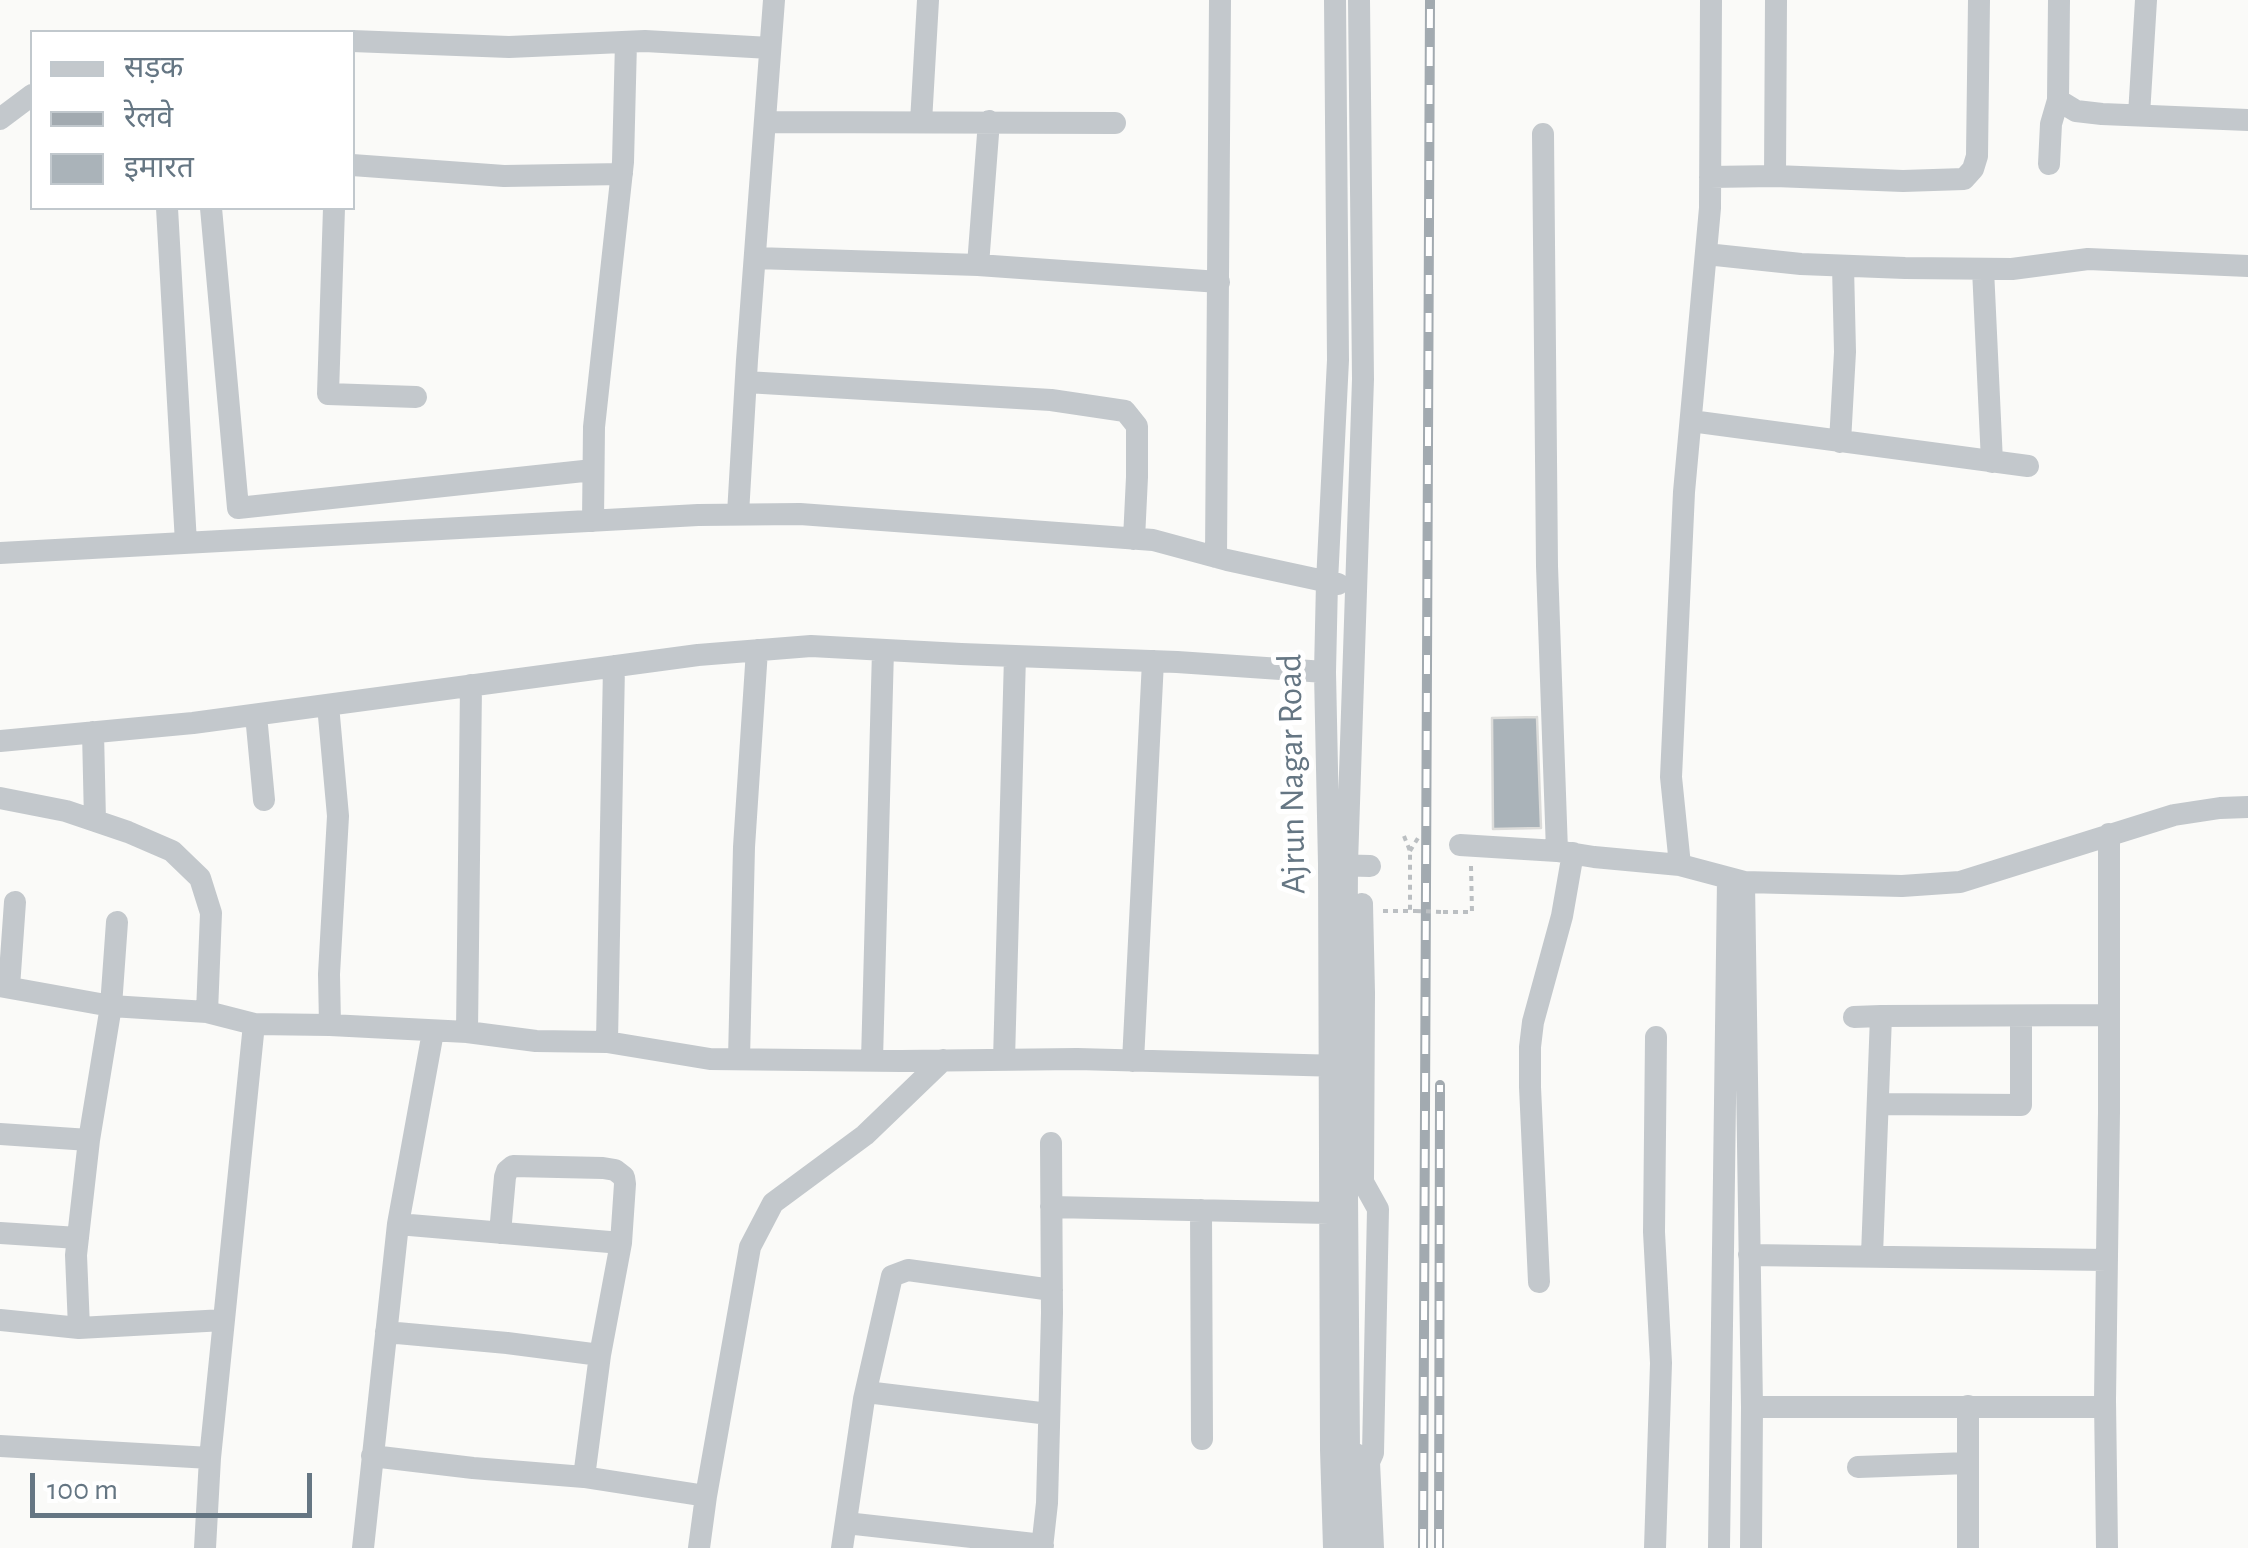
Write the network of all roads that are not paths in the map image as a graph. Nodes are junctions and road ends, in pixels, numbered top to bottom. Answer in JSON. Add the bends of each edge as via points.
{"nodes":[{"id":1,"x":774,"y":0,"type":"edge"},
{"id":2,"x":928,"y":0,"type":"edge"},
{"id":3,"x":1220,"y":0,"type":"edge"},
{"id":4,"x":1335,"y":0,"type":"edge"},
{"id":5,"x":1359,"y":0,"type":"edge"},
{"id":6,"x":1712,"y":0,"type":"edge"},
{"id":7,"x":1776,"y":0,"type":"edge"},
{"id":8,"x":1979,"y":0,"type":"edge"},
{"id":9,"x":2059,"y":0,"type":"edge"},
{"id":10,"x":2146,"y":0,"type":"edge"},
{"id":11,"x":355,"y":41,"type":"edge"},
{"id":12,"x":626,"y":42,"type":"junction"},
{"id":13,"x":770,"y":48,"type":"junction"},
{"id":14,"x":30,"y":96,"type":"edge"},
{"id":15,"x":2058,"y":100,"type":"junction"},
{"id":16,"x":2140,"y":116,"type":"junction"},
{"id":17,"x":0,"y":119,"type":"edge"},
{"id":18,"x":2248,"y":120,"type":"edge"},
{"id":19,"x":765,"y":122,"type":"junction"},
{"id":20,"x":921,"y":122,"type":"junction"},
{"id":21,"x":989,"y":122,"type":"junction"},
{"id":22,"x":1115,"y":123,"type":"dead end"},
{"id":23,"x":1543,"y":134,"type":"dead end"},
{"id":24,"x":2049,"y":164,"type":"dead end"},
{"id":25,"x":355,"y":165,"type":"edge"},
{"id":26,"x":622,"y":174,"type":"junction"},
{"id":27,"x":1775,"y":176,"type":"junction"},
{"id":28,"x":1710,"y":177,"type":"junction"},
{"id":29,"x":167,"y":210,"type":"edge"},
{"id":30,"x":211,"y":210,"type":"edge"},
{"id":31,"x":334,"y":210,"type":"edge"},
{"id":32,"x":1706,"y":254,"type":"junction"},
{"id":33,"x":755,"y":258,"type":"junction"},
{"id":34,"x":978,"y":265,"type":"junction"},
{"id":35,"x":1843,"y":266,"type":"junction"},
{"id":36,"x":2248,"y":266,"type":"edge"},
{"id":37,"x":1982,"y":269,"type":"junction"},
{"id":38,"x":1219,"y":282,"type":"junction"},
{"id":39,"x":746,"y":382,"type":"junction"},
{"id":40,"x":416,"y":398,"type":"dead end"},
{"id":41,"x":1691,"y":422,"type":"junction"},
{"id":42,"x":1840,"y":442,"type":"junction"},
{"id":43,"x":1992,"y":462,"type":"junction"},
{"id":44,"x":2028,"y":466,"type":"dead end"},
{"id":45,"x":594,"y":470,"type":"junction"},
{"id":46,"x":304,"y":501,"type":"junction"},
{"id":47,"x":738,"y":514,"type":"junction"},
{"id":48,"x":593,"y":521,"type":"junction"},
{"id":49,"x":308,"y":537,"type":"junction"},
{"id":50,"x":1134,"y":539,"type":"junction"},
{"id":51,"x":186,"y":544,"type":"junction"},
{"id":52,"x":0,"y":553,"type":"edge"},
{"id":53,"x":1216,"y":558,"type":"junction"},
{"id":54,"x":1326,"y":582,"type":"junction"},
{"id":55,"x":1356,"y":586,"type":"junction"},
{"id":56,"x":758,"y":650,"type":"junction"},
{"id":57,"x":884,"y":650,"type":"junction"},
{"id":58,"x":1015,"y":656,"type":"junction"},
{"id":59,"x":1153,"y":660,"type":"junction"},
{"id":60,"x":614,"y":666,"type":"junction"},
{"id":61,"x":1325,"y":672,"type":"junction"},
{"id":62,"x":471,"y":686,"type":"junction"},
{"id":63,"x":328,"y":705,"type":"junction"},
{"id":64,"x":256,"y":715,"type":"junction"},
{"id":65,"x":93,"y":732,"type":"junction"},
{"id":66,"x":0,"y":740,"type":"edge"},
{"id":67,"x":0,"y":798,"type":"edge"},
{"id":68,"x":264,"y":800,"type":"dead end"},
{"id":69,"x":2248,"y":807,"type":"edge"},
{"id":70,"x":95,"y":820,"type":"junction"},
{"id":71,"x":2109,"y":834,"type":"junction"},
{"id":72,"x":1466,"y":845,"type":"road end"},
{"id":73,"x":1565,"y":852,"type":"junction"},
{"id":74,"x":1329,"y":864,"type":"junction"},
{"id":75,"x":1680,"y":864,"type":"junction"},
{"id":76,"x":1736,"y":880,"type":"junction"},
{"id":77,"x":15,"y":902,"type":"dead end"},
{"id":78,"x":118,"y":922,"type":"dead end"},
{"id":79,"x":5,"y":987,"type":"edge"},
{"id":80,"x":111,"y":1006,"type":"junction"},
{"id":81,"x":207,"y":1012,"type":"junction"},
{"id":82,"x":2109,"y":1015,"type":"junction"},
{"id":83,"x":1881,"y":1016,"type":"junction"},
{"id":84,"x":2021,"y":1016,"type":"junction"},
{"id":85,"x":1854,"y":1017,"type":"dead end"},
{"id":86,"x":254,"y":1024,"type":"junction"},
{"id":87,"x":330,"y":1024,"type":"junction"},
{"id":88,"x":433,"y":1032,"type":"junction"},
{"id":89,"x":467,"y":1032,"type":"junction"},
{"id":90,"x":1656,"y":1037,"type":"dead end"},
{"id":91,"x":607,"y":1042,"type":"junction"},
{"id":92,"x":739,"y":1059,"type":"junction"},
{"id":93,"x":872,"y":1060,"type":"junction"},
{"id":94,"x":943,"y":1060,"type":"junction"},
{"id":95,"x":1004,"y":1060,"type":"junction"},
{"id":96,"x":1133,"y":1061,"type":"junction"},
{"id":97,"x":1337,"y":1066,"type":"junction"},
{"id":98,"x":1878,"y":1104,"type":"junction"},
{"id":99,"x":0,"y":1134,"type":"edge"},
{"id":100,"x":89,"y":1140,"type":"junction"},
{"id":101,"x":1051,"y":1143,"type":"dead end"},
{"id":102,"x":1052,"y":1208,"type":"junction"},
{"id":103,"x":1201,"y":1210,"type":"junction"},
{"id":104,"x":1329,"y":1212,"type":"junction"},
{"id":105,"x":398,"y":1224,"type":"junction"},
{"id":106,"x":500,"y":1233,"type":"junction"},
{"id":107,"x":0,"y":1234,"type":"edge"},
{"id":108,"x":78,"y":1238,"type":"junction"},
{"id":109,"x":621,"y":1243,"type":"junction"},
{"id":110,"x":1749,"y":1255,"type":"junction"},
{"id":111,"x":1872,"y":1255,"type":"junction"},
{"id":112,"x":2107,"y":1260,"type":"junction"},
{"id":113,"x":1538,"y":1282,"type":"dead end"},
{"id":114,"x":1052,"y":1290,"type":"junction"},
{"id":115,"x":0,"y":1320,"type":"edge"},
{"id":116,"x":224,"y":1320,"type":"junction"},
{"id":117,"x":78,"y":1328,"type":"junction"},
{"id":118,"x":386,"y":1332,"type":"junction"},
{"id":119,"x":600,"y":1355,"type":"junction"},
{"id":120,"x":866,"y":1392,"type":"junction"},
{"id":121,"x":1968,"y":1406,"type":"junction"},
{"id":122,"x":2105,"y":1406,"type":"junction"},
{"id":123,"x":1752,"y":1407,"type":"junction"},
{"id":124,"x":1050,"y":1414,"type":"junction"},
{"id":125,"x":1202,"y":1438,"type":"dead end"},
{"id":126,"x":0,"y":1446,"type":"edge"},
{"id":127,"x":1349,"y":1449,"type":"junction"},
{"id":128,"x":372,"y":1456,"type":"junction"},
{"id":129,"x":210,"y":1458,"type":"junction"},
{"id":130,"x":1369,"y":1462,"type":"junction"},
{"id":131,"x":1968,"y":1463,"type":"junction"},
{"id":132,"x":1858,"y":1467,"type":"dead end"},
{"id":133,"x":584,"y":1476,"type":"junction"},
{"id":134,"x":706,"y":1496,"type":"junction"},
{"id":135,"x":846,"y":1524,"type":"junction"},
{"id":136,"x":1042,"y":1546,"type":"edge"},
{"id":137,"x":205,"y":1548,"type":"edge"},
{"id":138,"x":363,"y":1548,"type":"edge"},
{"id":139,"x":699,"y":1548,"type":"edge"},
{"id":140,"x":842,"y":1548,"type":"edge"},
{"id":141,"x":1334,"y":1548,"type":"edge"},
{"id":142,"x":1353,"y":1548,"type":"edge"},
{"id":143,"x":1374,"y":1548,"type":"edge"},
{"id":144,"x":1655,"y":1548,"type":"edge"},
{"id":145,"x":1719,"y":1548,"type":"edge"},
{"id":146,"x":1751,"y":1548,"type":"edge"},
{"id":147,"x":1968,"y":1548,"type":"edge"},
{"id":148,"x":2107,"y":1548,"type":"edge"}],
"edges":[{"from":1,"to":13,"type":"street"},
{"from":2,"to":20,"type":"street"},
{"from":3,"to":38,"type":"street"},
{"from":4,"to":54,"type":"street","name":"Ajrun Nagar Road","via":[[1338,360]]},
{"from":5,"to":55,"type":"street","name":"Ajrun Nagar Road","via":[[1363,379]]},
{"from":6,"to":28,"type":"street"},
{"from":7,"to":27,"type":"street"},
{"from":8,"to":27,"type":"street","via":[[1977,156],[1964,179]]},
{"from":9,"to":15,"type":"street"},
{"from":10,"to":16,"type":"street"},
{"from":11,"to":12,"type":"street","via":[[510,47]]},
{"from":12,"to":13,"type":"street"},
{"from":12,"to":26,"type":"street"},
{"from":13,"to":19,"type":"street"},
{"from":14,"to":17,"type":"street"},
{"from":15,"to":16,"type":"street","via":[[2076,111]]},
{"from":15,"to":24,"type":"street"},
{"from":16,"to":18,"type":"street"},
{"from":19,"to":20,"type":"street"},
{"from":19,"to":33,"type":"street"},
{"from":20,"to":21,"type":"street"},
{"from":21,"to":22,"type":"street"},
{"from":21,"to":34,"type":"street"},
{"from":23,"to":73,"type":"street","via":[[1547,566]]},
{"from":25,"to":26,"type":"street","via":[[504,176]]},
{"from":26,"to":45,"type":"street"},
{"from":27,"to":28,"type":"street"},
{"from":28,"to":32,"type":"street"},
{"from":29,"to":51,"type":"street"},
{"from":30,"to":46,"type":"street","via":[[238,508]]},
{"from":31,"to":40,"type":"street","via":[[328,394]]},
{"from":32,"to":35,"type":"street"},
{"from":32,"to":41,"type":"street"},
{"from":33,"to":34,"type":"street"},
{"from":33,"to":39,"type":"street"},
{"from":34,"to":38,"type":"street"},
{"from":35,"to":37,"type":"street"},
{"from":35,"to":42,"type":"street"},
{"from":36,"to":37,"type":"street","via":[[2088,259]]},
{"from":37,"to":43,"type":"street"},
{"from":38,"to":53,"type":"street"},
{"from":39,"to":47,"type":"street"},
{"from":39,"to":50,"type":"street","via":[[1051,400],[1125,411],[1137,426]]},
{"from":41,"to":42,"type":"street"},
{"from":41,"to":75,"type":"street","via":[[1671,777]]},
{"from":42,"to":43,"type":"street"},
{"from":43,"to":44,"type":"street"},
{"from":45,"to":46,"type":"street"},
{"from":45,"to":48,"type":"street"},
{"from":46,"to":49,"type":"street"},
{"from":47,"to":48,"type":"street"},
{"from":47,"to":50,"type":"street"},
{"from":48,"to":49,"type":"street"},
{"from":49,"to":51,"type":"street"},
{"from":50,"to":53,"type":"street"},
{"from":51,"to":52,"type":"street"},
{"from":53,"to":54,"type":"street"},
{"from":54,"to":55,"type":"street"},
{"from":54,"to":61,"type":"street","name":"Ajrun Nagar Road"},
{"from":55,"to":97,"type":"street","name":"Ajrun Nagar Road"},
{"from":56,"to":57,"type":"street"},
{"from":56,"to":60,"type":"street"},
{"from":56,"to":92,"type":"street"},
{"from":57,"to":58,"type":"street"},
{"from":57,"to":93,"type":"street"},
{"from":58,"to":59,"type":"street"},
{"from":58,"to":95,"type":"street"},
{"from":59,"to":61,"type":"street"},
{"from":59,"to":96,"type":"street"},
{"from":60,"to":62,"type":"street"},
{"from":60,"to":91,"type":"street"},
{"from":61,"to":74,"type":"street","name":"Ajrun Nagar Road"},
{"from":62,"to":63,"type":"street"},
{"from":62,"to":89,"type":"street"},
{"from":63,"to":64,"type":"street"},
{"from":63,"to":87,"type":"street","via":[[338,816]]},
{"from":64,"to":65,"type":"street"},
{"from":64,"to":68,"type":"street"},
{"from":65,"to":66,"type":"street"},
{"from":65,"to":70,"type":"street"},
{"from":67,"to":70,"type":"street"},
{"from":69,"to":71,"type":"street","via":[[2174,815]]},
{"from":70,"to":81,"type":"street","via":[[172,852],[200,878],[211,913]]},
{"from":71,"to":76,"type":"street","via":[[1960,882]]},
{"from":71,"to":82,"type":"street"},
{"from":72,"to":73,"type":"street"},
{"from":73,"to":75,"type":"street"},
{"from":73,"to":113,"type":"street","via":[[1562,916],[1532,1034]]},
{"from":74,"to":97,"type":"street","name":"Ajrun Nagar Road"},
{"from":74,"to":130,"type":"street","via":[[1365,865],[1363,1182],[1378,1209]]},
{"from":75,"to":76,"type":"street"},
{"from":76,"to":110,"type":"street"},
{"from":76,"to":145,"type":"street"},
{"from":77,"to":79,"type":"street"},
{"from":78,"to":80,"type":"street"},
{"from":79,"to":80,"type":"street"},
{"from":80,"to":81,"type":"street"},
{"from":80,"to":100,"type":"street"},
{"from":81,"to":86,"type":"street"},
{"from":82,"to":84,"type":"street"},
{"from":82,"to":112,"type":"street"},
{"from":83,"to":84,"type":"street"},
{"from":83,"to":85,"type":"street"},
{"from":83,"to":98,"type":"street"},
{"from":84,"to":98,"type":"street","via":[[2022,1105]]},
{"from":86,"to":87,"type":"street"},
{"from":86,"to":116,"type":"street"},
{"from":87,"to":88,"type":"street"},
{"from":88,"to":89,"type":"street"},
{"from":88,"to":105,"type":"street"},
{"from":89,"to":91,"type":"street"},
{"from":90,"to":144,"type":"street","via":[[1661,1363]]},
{"from":91,"to":92,"type":"street"},
{"from":92,"to":93,"type":"street"},
{"from":93,"to":94,"type":"street"},
{"from":94,"to":95,"type":"street"},
{"from":94,"to":134,"type":"street","via":[[864,1135],[773,1203],[750,1247]]},
{"from":95,"to":96,"type":"street"},
{"from":96,"to":97,"type":"street"},
{"from":97,"to":104,"type":"street","name":"Ajrun Nagar Road"},
{"from":97,"to":127,"type":"street","name":"Ajrun Nagar Road"},
{"from":98,"to":111,"type":"street"},
{"from":99,"to":100,"type":"street"},
{"from":100,"to":108,"type":"street"},
{"from":101,"to":102,"type":"street"},
{"from":102,"to":103,"type":"street"},
{"from":102,"to":114,"type":"street"},
{"from":103,"to":104,"type":"street"},
{"from":103,"to":125,"type":"street"},
{"from":104,"to":141,"type":"street","name":"Ajrun Nagar Road"},
{"from":105,"to":106,"type":"street"},
{"from":105,"to":118,"type":"street"},
{"from":106,"to":109,"type":"street"},
{"from":106,"to":109,"type":"street","via":[[510,1168],[603,1168],[621,1172],[625,1184]]},
{"from":107,"to":108,"type":"street"},
{"from":108,"to":117,"type":"street"},
{"from":109,"to":119,"type":"street"},
{"from":110,"to":111,"type":"street"},
{"from":110,"to":123,"type":"street"},
{"from":111,"to":112,"type":"street"},
{"from":112,"to":122,"type":"street"},
{"from":114,"to":120,"type":"street","via":[[908,1270],[892,1276]]},
{"from":114,"to":124,"type":"street"},
{"from":115,"to":117,"type":"street"},
{"from":116,"to":117,"type":"street"},
{"from":116,"to":129,"type":"street"},
{"from":118,"to":119,"type":"street"},
{"from":118,"to":128,"type":"street"},
{"from":119,"to":133,"type":"street"},
{"from":120,"to":124,"type":"street"},
{"from":120,"to":135,"type":"street"},
{"from":121,"to":122,"type":"street"},
{"from":121,"to":123,"type":"street"},
{"from":121,"to":131,"type":"street"},
{"from":122,"to":148,"type":"street"},
{"from":123,"to":146,"type":"street"},
{"from":124,"to":136,"type":"street"},
{"from":126,"to":129,"type":"street"},
{"from":127,"to":130,"type":"street"},
{"from":127,"to":142,"type":"street","name":"Ajrun Nagar Road"},
{"from":128,"to":133,"type":"street"},
{"from":128,"to":138,"type":"street"},
{"from":129,"to":137,"type":"street"},
{"from":130,"to":143,"type":"street"},
{"from":131,"to":132,"type":"street"},
{"from":131,"to":147,"type":"street"},
{"from":133,"to":134,"type":"street"},
{"from":134,"to":139,"type":"street"},
{"from":135,"to":136,"type":"street"},
{"from":135,"to":140,"type":"street"}]}
